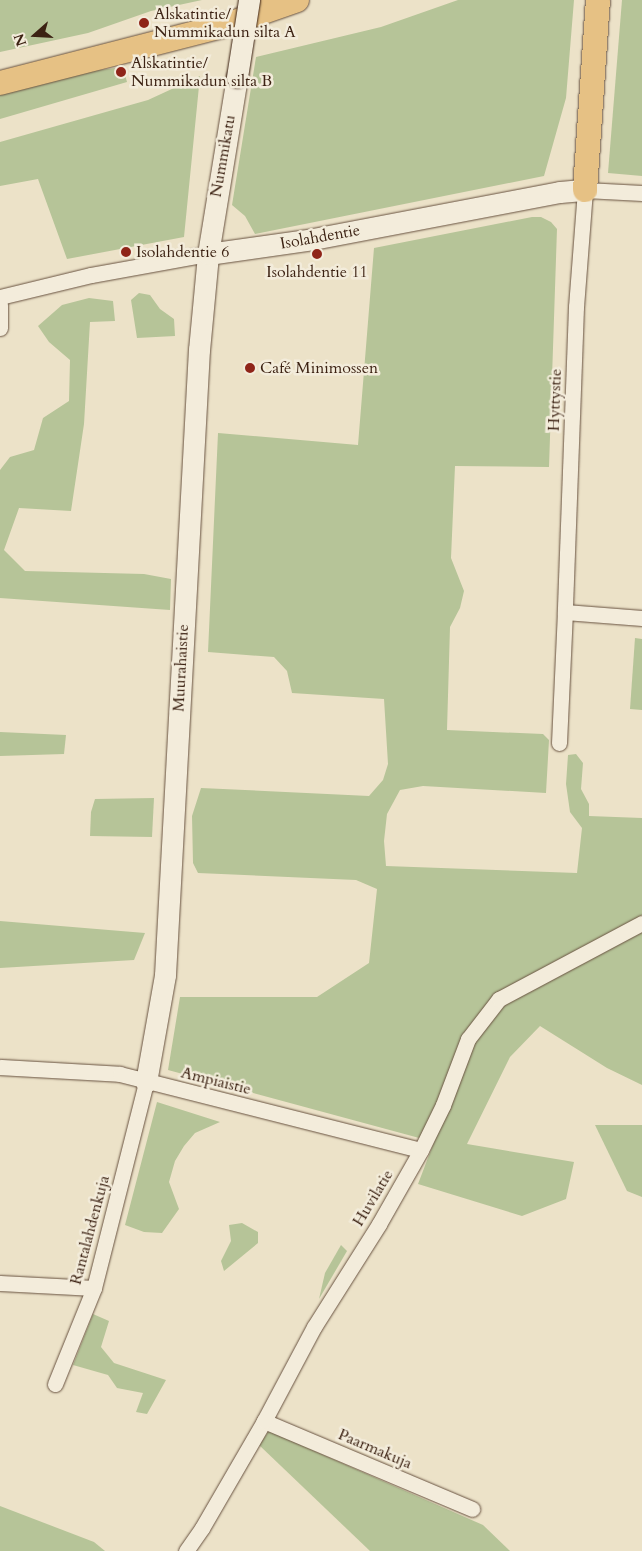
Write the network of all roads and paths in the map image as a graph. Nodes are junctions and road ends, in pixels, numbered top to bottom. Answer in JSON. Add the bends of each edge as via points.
{"nodes":[{"id":1,"x":249,"y":0,"type":"edge"},
{"id":2,"x":297,"y":0,"type":"edge"},
{"id":3,"x":598,"y":0,"type":"edge"},
{"id":4,"x":0,"y":83,"type":"edge"},
{"id":5,"x":584,"y":190,"type":"junction"},
{"id":6,"x":642,"y":194,"type":"edge"},
{"id":7,"x":208,"y":254,"type":"junction"},
{"id":8,"x":0,"y":297,"type":"edge"},
{"id":9,"x":0,"y":305,"type":"edge"},
{"id":10,"x":0,"y":328,"type":"edge"},
{"id":11,"x":565,"y":612,"type":"junction"},
{"id":12,"x":642,"y":618,"type":"edge"},
{"id":13,"x":559,"y":743,"type":"dead end"},
{"id":14,"x":642,"y":923,"type":"edge"},
{"id":15,"x":0,"y":1067,"type":"edge"},
{"id":16,"x":146,"y":1082,"type":"junction"},
{"id":17,"x":421,"y":1150,"type":"junction"},
{"id":18,"x":0,"y":1283,"type":"edge"},
{"id":19,"x":94,"y":1288,"type":"junction"},
{"id":20,"x":55,"y":1384,"type":"dead end"},
{"id":21,"x":264,"y":1421,"type":"junction"},
{"id":22,"x":472,"y":1509,"type":"dead end"},
{"id":23,"x":186,"y":1551,"type":"edge"}],
"edges":[{"from":1,"to":7,"type":"street","name":"Nummikatu","bridge":true},
{"from":2,"to":4,"type":"main road","via":[[229,24]]},
{"from":3,"to":5,"type":"main road"},
{"from":5,"to":6,"type":"street","name":"Isolahdentie"},
{"from":5,"to":7,"type":"street","name":"Isolahdentie","via":[[313,239]]},
{"from":5,"to":11,"type":"street","name":"Hyttystie","via":[[576,307]]},
{"from":7,"to":8,"type":"street","name":"Isolahdentie"},
{"from":7,"to":16,"type":"street","name":"Muurahaistie","via":[[198,360],[165,975]]},
{"from":9,"to":10,"type":"street"},
{"from":11,"to":12,"type":"street"},
{"from":11,"to":13,"type":"street","name":"Hyttystie"},
{"from":14,"to":17,"type":"street","name":"Huvilatie","via":[[499,999],[468,1039]]},
{"from":15,"to":16,"type":"street","name":"Ampiaistie","via":[[120,1074]]},
{"from":16,"to":17,"type":"street","name":"Ampiaistie"},
{"from":16,"to":19,"type":"street","name":"Rantalahdenkuja"},
{"from":17,"to":21,"type":"street","name":"Huvilatie","via":[[314,1328]]},
{"from":18,"to":19,"type":"street"},
{"from":19,"to":20,"type":"street","name":"Rantalahdenkuja"},
{"from":21,"to":22,"type":"street","name":"Paarmakuja"},
{"from":21,"to":23,"type":"street","name":"Huvilatie"}]}
